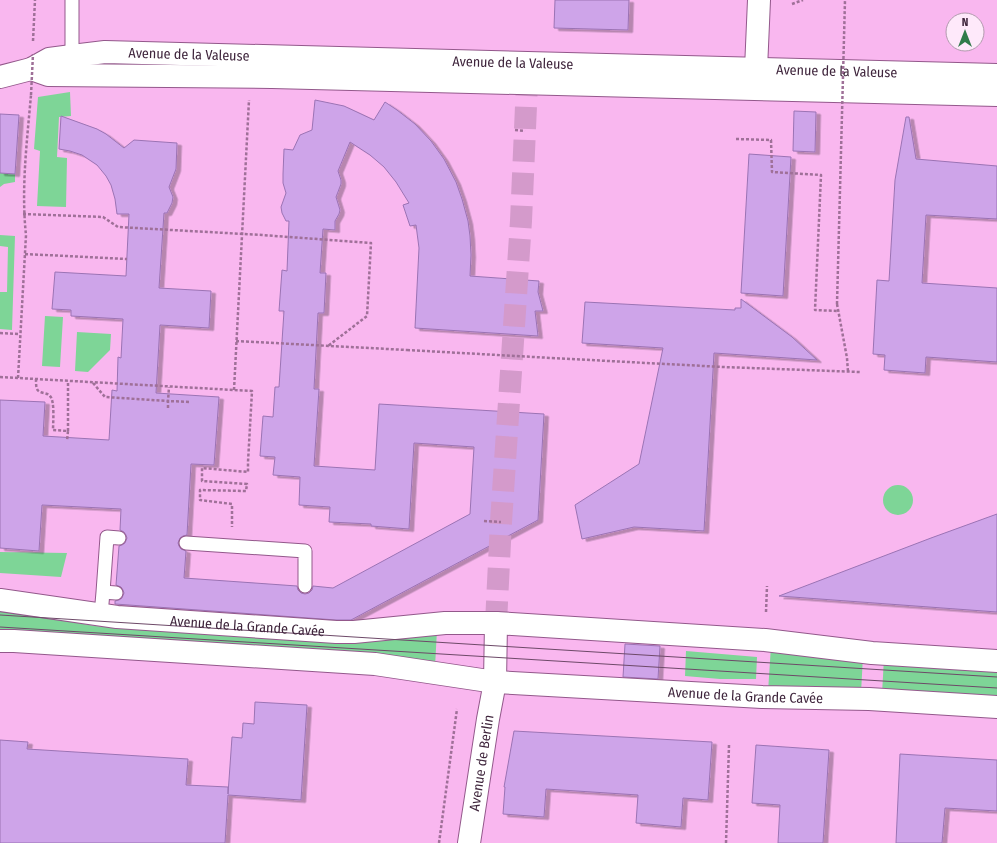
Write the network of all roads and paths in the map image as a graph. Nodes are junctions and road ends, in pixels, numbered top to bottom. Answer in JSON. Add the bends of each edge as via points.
{"nodes":[{"id":1,"x":35,"y":0,"type":"edge"},
{"id":2,"x":72,"y":0,"type":"edge"},
{"id":3,"x":759,"y":0,"type":"edge"},
{"id":4,"x":803,"y":0,"type":"edge"},
{"id":5,"x":845,"y":0,"type":"edge"},
{"id":6,"x":792,"y":4,"type":"dead end"},
{"id":7,"x":33,"y":46,"type":"dead end"},
{"id":8,"x":72,"y":56,"type":"junction"},
{"id":9,"x":250,"y":56,"type":"junction"},
{"id":10,"x":32,"y":61,"type":"junction"},
{"id":11,"x":756,"y":68,"type":"junction"},
{"id":12,"x":997,"y":75,"type":"edge"},
{"id":13,"x":0,"y":77,"type":"edge"},
{"id":14,"x":250,"y":77,"type":"junction"},
{"id":15,"x":739,"y":89,"type":"junction"},
{"id":16,"x":997,"y":95,"type":"edge"},
{"id":17,"x":249,"y":100,"type":"dead end"},
{"id":18,"x":515,"y":130,"type":"dead end"},
{"id":19,"x":525,"y":130,"type":"dead end"},
{"id":20,"x":736,"y":139,"type":"dead end"},
{"id":21,"x":24,"y":214,"type":"junction"},
{"id":22,"x":242,"y":234,"type":"junction"},
{"id":23,"x":25,"y":254,"type":"junction"},
{"id":24,"x":127,"y":259,"type":"dead end"},
{"id":25,"x":838,"y":310,"type":"junction"},
{"id":26,"x":0,"y":333,"type":"edge"},
{"id":27,"x":20,"y":334,"type":"junction"},
{"id":28,"x":236,"y":341,"type":"junction"},
{"id":29,"x":328,"y":346,"type":"junction"},
{"id":30,"x":848,"y":372,"type":"junction"},
{"id":31,"x":860,"y":372,"type":"dead end"},
{"id":32,"x":0,"y":377,"type":"edge"},
{"id":33,"x":18,"y":378,"type":"junction"},
{"id":34,"x":36,"y":379,"type":"junction"},
{"id":35,"x":68,"y":381,"type":"junction"},
{"id":36,"x":92,"y":382,"type":"junction"},
{"id":37,"x":169,"y":387,"type":"junction"},
{"id":38,"x":234,"y":390,"type":"junction"},
{"id":39,"x":168,"y":401,"type":"junction"},
{"id":40,"x":191,"y":402,"type":"dead end"},
{"id":41,"x":168,"y":408,"type":"dead end"},
{"id":42,"x":68,"y":431,"type":"junction"},
{"id":43,"x":67,"y":441,"type":"dead end"},
{"id":44,"x":232,"y":515,"type":"dead end"},
{"id":45,"x":484,"y":521,"type":"dead end"},
{"id":46,"x":501,"y":522,"type":"dead end"},
{"id":47,"x":119,"y":538,"type":"dead end"},
{"id":48,"x":186,"y":542,"type":"dead end"},
{"id":49,"x":304,"y":586,"type":"dead end"},
{"id":50,"x":767,"y":586,"type":"dead end"},
{"id":51,"x":0,"y":600,"type":"edge"},
{"id":52,"x":766,"y":612,"type":"dead end"},
{"id":53,"x":101,"y":615,"type":"junction"},
{"id":54,"x":496,"y":623,"type":"junction"},
{"id":55,"x":0,"y":641,"type":"edge"},
{"id":56,"x":997,"y":661,"type":"edge"},
{"id":57,"x":494,"y":682,"type":"junction"},
{"id":58,"x":997,"y":707,"type":"edge"},
{"id":59,"x":457,"y":709,"type":"dead end"},
{"id":60,"x":729,"y":745,"type":"dead end"},
{"id":61,"x":439,"y":843,"type":"edge"},
{"id":62,"x":469,"y":843,"type":"edge"},
{"id":63,"x":726,"y":843,"type":"edge"}],
"edges":[{"from":1,"to":7,"type":"path"},
{"from":2,"to":8,"type":"lane"},
{"from":3,"to":11,"type":"street"},
{"from":4,"to":6,"type":"path"},
{"from":5,"to":25,"type":"path","bridge":true},
{"from":8,"to":9,"type":"street","name":"Avenue de la Valeuse","via":[[105,52]]},
{"from":8,"to":10,"type":"street","name":"Avenue de la Valeuse"},
{"from":9,"to":11,"type":"street","name":"Avenue de la Valeuse"},
{"from":9,"to":14,"type":"street"},
{"from":10,"to":13,"type":"street","name":"Avenue de la Valeuse"},
{"from":10,"to":14,"type":"street","name":"Avenue de la Valeuse","via":[[48,75]]},
{"from":10,"to":21,"type":"path","bridge":true},
{"from":11,"to":12,"type":"street","name":"Avenue de la Valeuse"},
{"from":11,"to":15,"type":"street"},
{"from":14,"to":15,"type":"street","name":"Avenue de la Valeuse"},
{"from":15,"to":16,"type":"street","name":"Avenue de la Valeuse"},
{"from":17,"to":22,"type":"path"},
{"from":18,"to":19,"type":"path"},
{"from":20,"to":25,"type":"path","via":[[770,140],[772,172],[822,175],[815,310]]},
{"from":21,"to":22,"type":"path","via":[[104,217],[118,227]]},
{"from":21,"to":23,"type":"path"},
{"from":22,"to":28,"type":"path"},
{"from":22,"to":29,"type":"path","via":[[371,243],[367,316]]},
{"from":23,"to":24,"type":"path"},
{"from":23,"to":27,"type":"path"},
{"from":25,"to":30,"type":"path"},
{"from":26,"to":27,"type":"path"},
{"from":27,"to":33,"type":"path"},
{"from":28,"to":29,"type":"path"},
{"from":28,"to":38,"type":"path"},
{"from":29,"to":30,"type":"path","bridge":true},
{"from":30,"to":31,"type":"path"},
{"from":32,"to":33,"type":"path"},
{"from":33,"to":34,"type":"path"},
{"from":34,"to":35,"type":"path"},
{"from":34,"to":42,"type":"path","via":[[39,392],[52,397],[53,430]]},
{"from":35,"to":36,"type":"path"},
{"from":35,"to":42,"type":"path"},
{"from":36,"to":37,"type":"path"},
{"from":36,"to":39,"type":"path","via":[[105,397]]},
{"from":37,"to":38,"type":"path"},
{"from":37,"to":39,"type":"path"},
{"from":38,"to":44,"type":"path","via":[[252,392],[248,472],[202,468],[202,481],[247,484],[246,491],[200,490],[200,500],[232,504]]},
{"from":39,"to":40,"type":"path"},
{"from":39,"to":41,"type":"path"},
{"from":42,"to":43,"type":"path"},
{"from":45,"to":46,"type":"path"},
{"from":47,"to":53,"type":"lane","via":[[107,537],[109,593]]},
{"from":48,"to":49,"type":"lane","via":[[305,551]]},
{"from":50,"to":52,"type":"path"},
{"from":51,"to":53,"type":"street","name":"Avenue de la Grande Cavée"},
{"from":53,"to":54,"type":"street","name":"Avenue de la Grande Cavée","via":[[348,632],[445,624]]},
{"from":54,"to":56,"type":"street","name":"Avenue de la Grande Cavée","via":[[765,640],[872,653]]},
{"from":54,"to":57,"type":"street"},
{"from":55,"to":57,"type":"street","name":"Avenue de la Grande Cavée","via":[[375,664]]},
{"from":57,"to":58,"type":"street","name":"Avenue de la Grande Cavée"},
{"from":57,"to":62,"type":"street","name":"Avenue de Berlin"},
{"from":59,"to":61,"type":"path"},
{"from":60,"to":63,"type":"path"}]}
